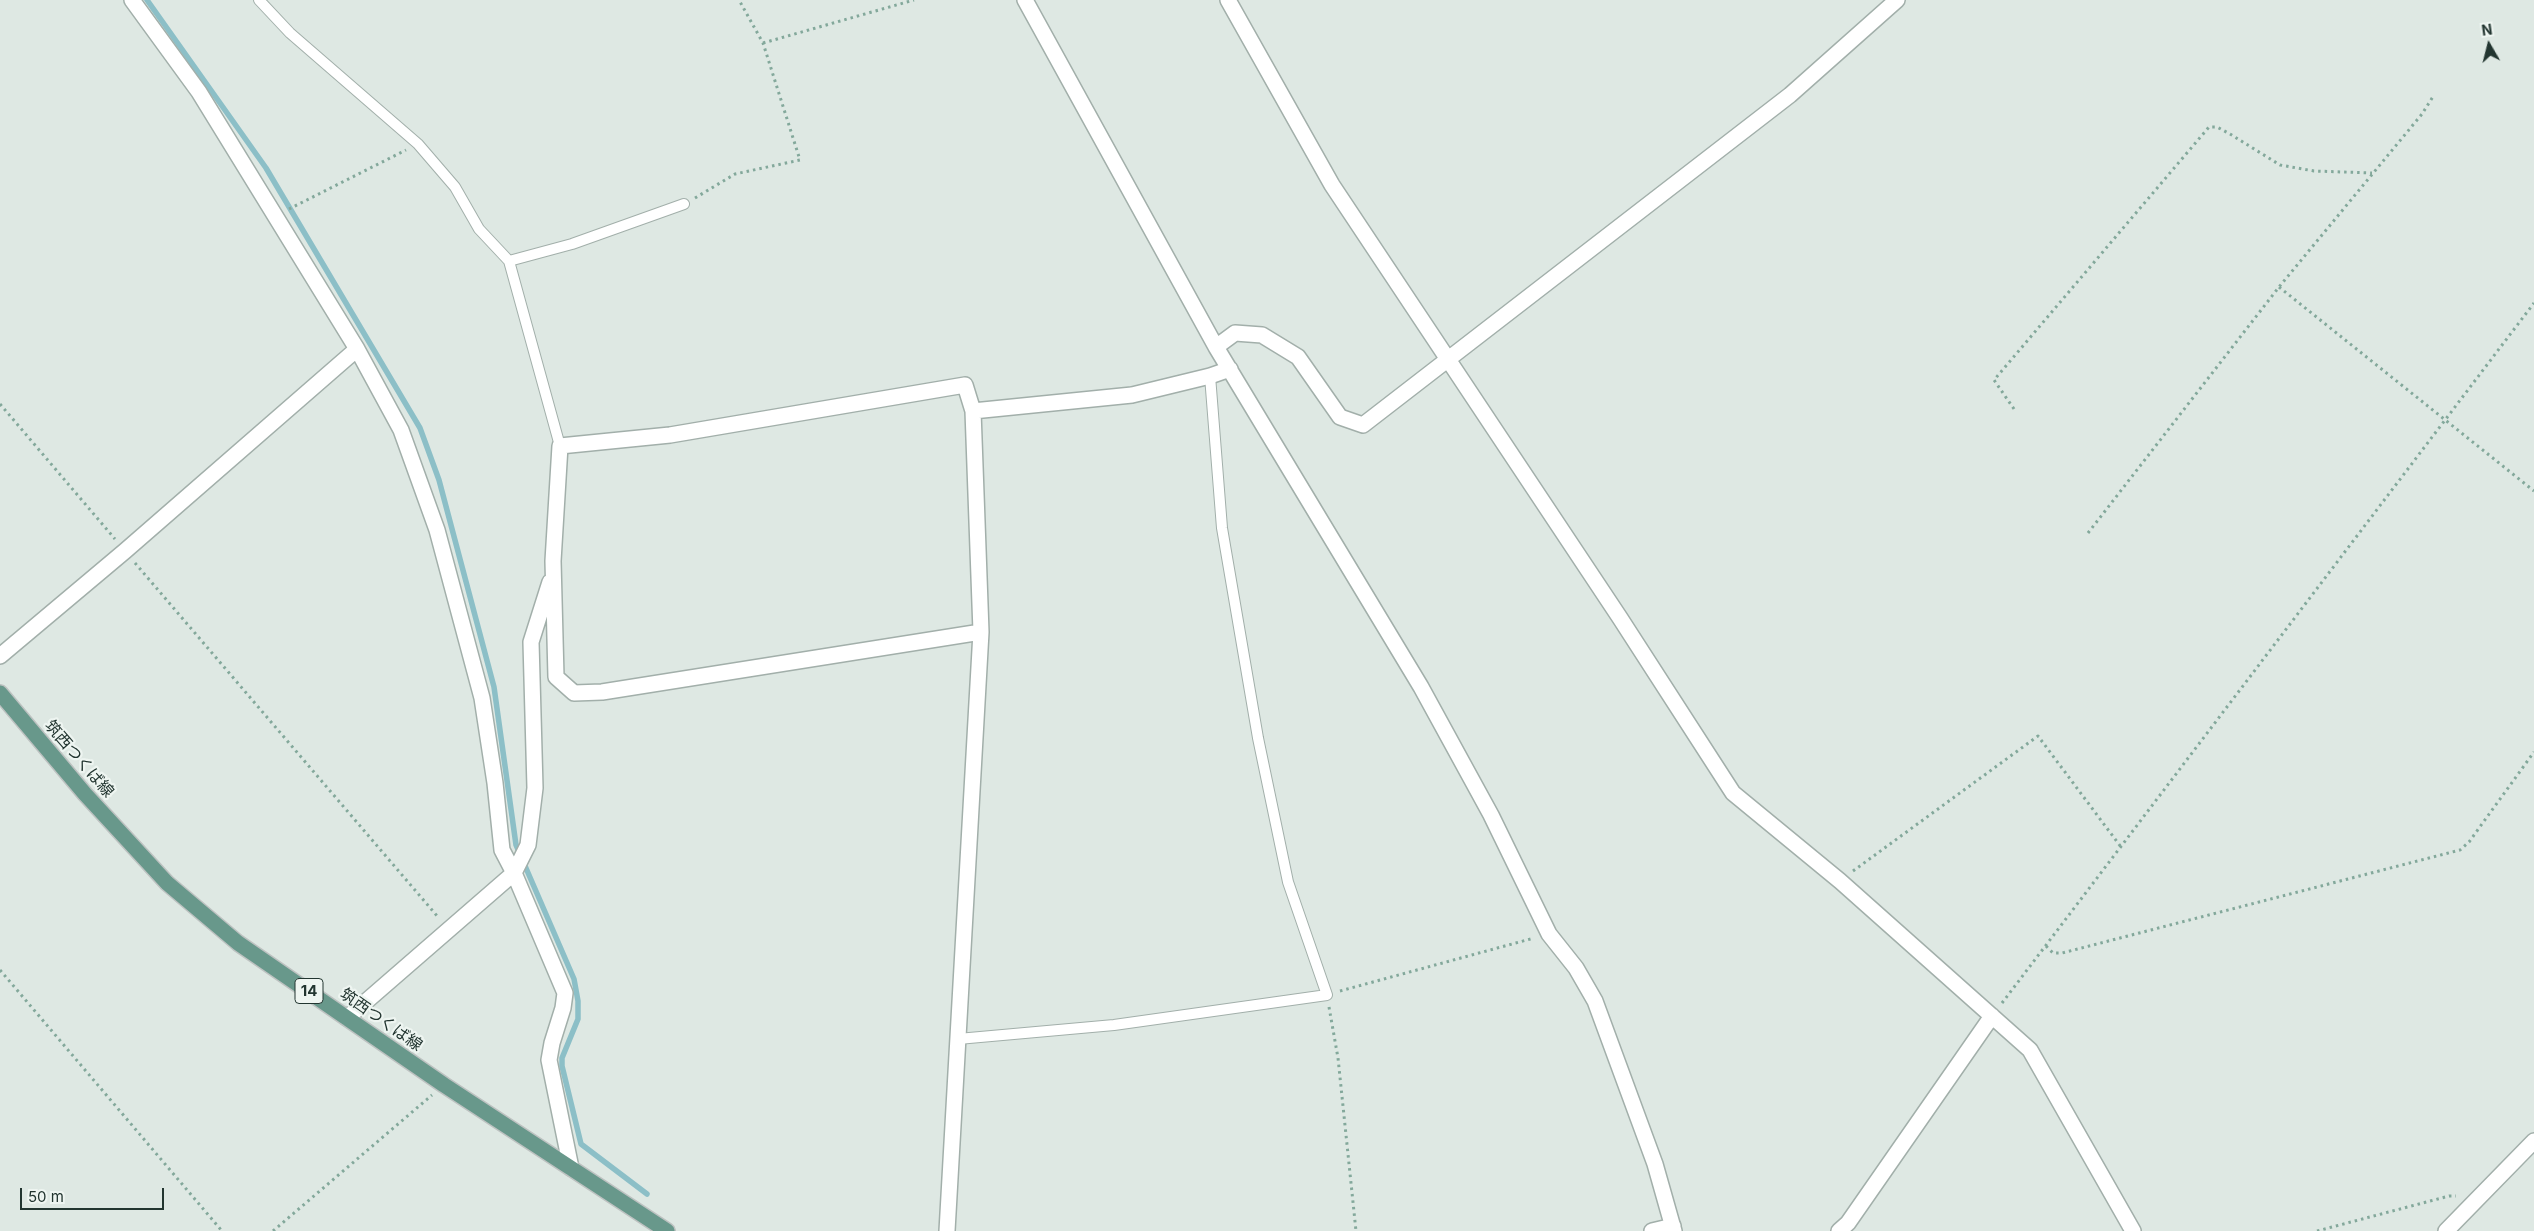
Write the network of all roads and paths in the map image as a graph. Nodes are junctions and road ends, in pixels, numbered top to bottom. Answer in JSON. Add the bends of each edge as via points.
{"nodes":[{"id":1,"x":132,"y":0,"type":"edge"},
{"id":2,"x":259,"y":0,"type":"edge"},
{"id":3,"x":739,"y":0,"type":"edge"},
{"id":4,"x":914,"y":0,"type":"edge"},
{"id":5,"x":1025,"y":0,"type":"edge"},
{"id":6,"x":1228,"y":0,"type":"edge"},
{"id":7,"x":1897,"y":0,"type":"edge"},
{"id":8,"x":763,"y":43,"type":"junction"},
{"id":9,"x":2434,"y":96,"type":"dead end"},
{"id":10,"x":418,"y":144,"type":"junction"},
{"id":11,"x":2372,"y":173,"type":"junction"},
{"id":12,"x":684,"y":204,"type":"joint"},
{"id":13,"x":275,"y":216,"type":"junction"},
{"id":14,"x":509,"y":261,"type":"junction"},
{"id":15,"x":2279,"y":287,"type":"junction"},
{"id":16,"x":2534,"y":303,"type":"edge"},
{"id":17,"x":1216,"y":346,"type":"junction"},
{"id":18,"x":358,"y":349,"type":"junction"},
{"id":19,"x":1447,"y":362,"type":"junction"},
{"id":20,"x":1230,"y":369,"type":"junction"},
{"id":21,"x":1210,"y":376,"type":"junction"},
{"id":22,"x":0,"y":404,"type":"edge"},
{"id":23,"x":2014,"y":409,"type":"dead end"},
{"id":24,"x":973,"y":411,"type":"junction"},
{"id":25,"x":2446,"y":420,"type":"junction"},
{"id":26,"x":560,"y":446,"type":"junction"},
{"id":27,"x":2534,"y":491,"type":"edge"},
{"id":28,"x":2088,"y":533,"type":"dead end"},
{"id":29,"x":125,"y":551,"type":"junction"},
{"id":30,"x":554,"y":571,"type":"junction"},
{"id":31,"x":981,"y":632,"type":"junction"},
{"id":32,"x":0,"y":656,"type":"edge"},
{"id":33,"x":0,"y":693,"type":"edge"},
{"id":34,"x":2534,"y":752,"type":"edge"},
{"id":35,"x":2121,"y":847,"type":"junction"},
{"id":36,"x":514,"y":873,"type":"junction"},
{"id":37,"x":1840,"y":880,"type":"junction"},
{"id":38,"x":449,"y":930,"type":"junction"},
{"id":39,"x":1549,"y":934,"type":"junction"},
{"id":40,"x":2046,"y":946,"type":"junction"},
{"id":41,"x":0,"y":970,"type":"edge"},
{"id":42,"x":1326,"y":995,"type":"junction"},
{"id":43,"x":1992,"y":1016,"type":"junction"},
{"id":44,"x":347,"y":1018,"type":"junction"},
{"id":45,"x":958,"y":1039,"type":"junction"},
{"id":46,"x":444,"y":1084,"type":"junction"},
{"id":47,"x":2534,"y":1141,"type":"edge"},
{"id":48,"x":571,"y":1168,"type":"junction"},
{"id":49,"x":2476,"y":1198,"type":"junction"},
{"id":50,"x":659,"y":1228,"type":"edge"},
{"id":51,"x":1674,"y":1228,"type":"edge"},
{"id":52,"x":222,"y":1231,"type":"edge"},
{"id":53,"x":273,"y":1231,"type":"edge"},
{"id":54,"x":947,"y":1231,"type":"edge"},
{"id":55,"x":1356,"y":1231,"type":"edge"},
{"id":56,"x":1652,"y":1231,"type":"edge"},
{"id":57,"x":1839,"y":1231,"type":"edge"},
{"id":58,"x":2133,"y":1231,"type":"edge"},
{"id":59,"x":2317,"y":1231,"type":"edge"},
{"id":60,"x":2446,"y":1231,"type":"edge"}],
"edges":[{"from":1,"to":13,"type":"street","via":[[199,92]]},
{"from":2,"to":10,"type":"lane","via":[[290,32]]},
{"from":3,"to":8,"type":"path"},
{"from":4,"to":8,"type":"path"},
{"from":5,"to":17,"type":"street"},
{"from":6,"to":19,"type":"street","via":[[1332,185]]},
{"from":7,"to":19,"type":"street","via":[[1790,95]]},
{"from":8,"to":12,"type":"path","via":[[800,160],[735,174]]},
{"from":9,"to":11,"type":"path"},
{"from":10,"to":13,"type":"path"},
{"from":10,"to":14,"type":"lane","via":[[455,188],[479,229]]},
{"from":11,"to":15,"type":"path"},
{"from":11,"to":23,"type":"path","via":[[2314,171],[2280,165],[2217,127],[2209,128],[1994,380]]},
{"from":12,"to":14,"type":"lane","via":[[572,244]]},
{"from":13,"to":18,"type":"street"},
{"from":14,"to":26,"type":"lane"},
{"from":15,"to":25,"type":"path"},
{"from":15,"to":28,"type":"path"},
{"from":16,"to":25,"type":"path"},
{"from":17,"to":19,"type":"street","via":[[1235,333],[1262,335],[1298,357],[1340,417],[1364,425],[1404,391]]},
{"from":17,"to":20,"type":"street"},
{"from":18,"to":29,"type":"street"},
{"from":18,"to":36,"type":"street","via":[[401,430],[437,530],[482,698],[502,850]]},
{"from":19,"to":37,"type":"street","via":[[1620,618],[1733,793]]},
{"from":20,"to":21,"type":"street"},
{"from":20,"to":39,"type":"street","via":[[1421,687],[1491,815]]},
{"from":21,"to":24,"type":"street","via":[[1132,395]]},
{"from":21,"to":42,"type":"lane","via":[[1222,528],[1258,738],[1288,882]]},
{"from":22,"to":29,"type":"path"},
{"from":24,"to":26,"type":"street","via":[[964,385],[670,435]]},
{"from":24,"to":31,"type":"street"},
{"from":25,"to":27,"type":"path"},
{"from":25,"to":35,"type":"path"},
{"from":26,"to":30,"type":"street"},
{"from":29,"to":32,"type":"street"},
{"from":29,"to":38,"type":"path"},
{"from":30,"to":31,"type":"street","via":[[556,677],[574,693],[602,692]]},
{"from":30,"to":36,"type":"street","via":[[531,642],[535,788],[528,845]]},
{"from":31,"to":45,"type":"street"},
{"from":33,"to":44,"type":"main road","name":"筑西つくば線","number":"14","via":[[85,794],[167,883],[238,943]]},
{"from":34,"to":40,"type":"path","via":[[2460,850],[2062,953],[2054,953]]},
{"from":35,"to":37,"type":"path","via":[[2038,736]]},
{"from":35,"to":40,"type":"path"},
{"from":36,"to":38,"type":"street"},
{"from":36,"to":48,"type":"street","via":[[565,993],[549,1060]]},
{"from":37,"to":43,"type":"street"},
{"from":38,"to":44,"type":"street"},
{"from":39,"to":42,"type":"path"},
{"from":39,"to":51,"type":"street","via":[[1576,968],[1595,1001],[1633,1099]]},
{"from":40,"to":43,"type":"path"},
{"from":41,"to":52,"type":"path"},
{"from":42,"to":45,"type":"lane","via":[[1114,1025]]},
{"from":42,"to":55,"type":"path","via":[[1338,1058]]},
{"from":43,"to":57,"type":"street","via":[[1848,1223]]},
{"from":43,"to":58,"type":"street","via":[[2030,1050]]},
{"from":44,"to":46,"type":"main road","name":"筑西つくば線","number":"14"},
{"from":45,"to":54,"type":"street"},
{"from":46,"to":48,"type":"main road","name":"筑西つくば線","number":"14"},
{"from":46,"to":53,"type":"path"},
{"from":47,"to":49,"type":"street"},
{"from":48,"to":50,"type":"main road","name":"筑西つくば線","number":"14"},
{"from":49,"to":59,"type":"path","via":[[2449,1196]]},
{"from":49,"to":60,"type":"street"},
{"from":51,"to":56,"type":"street"}]}
